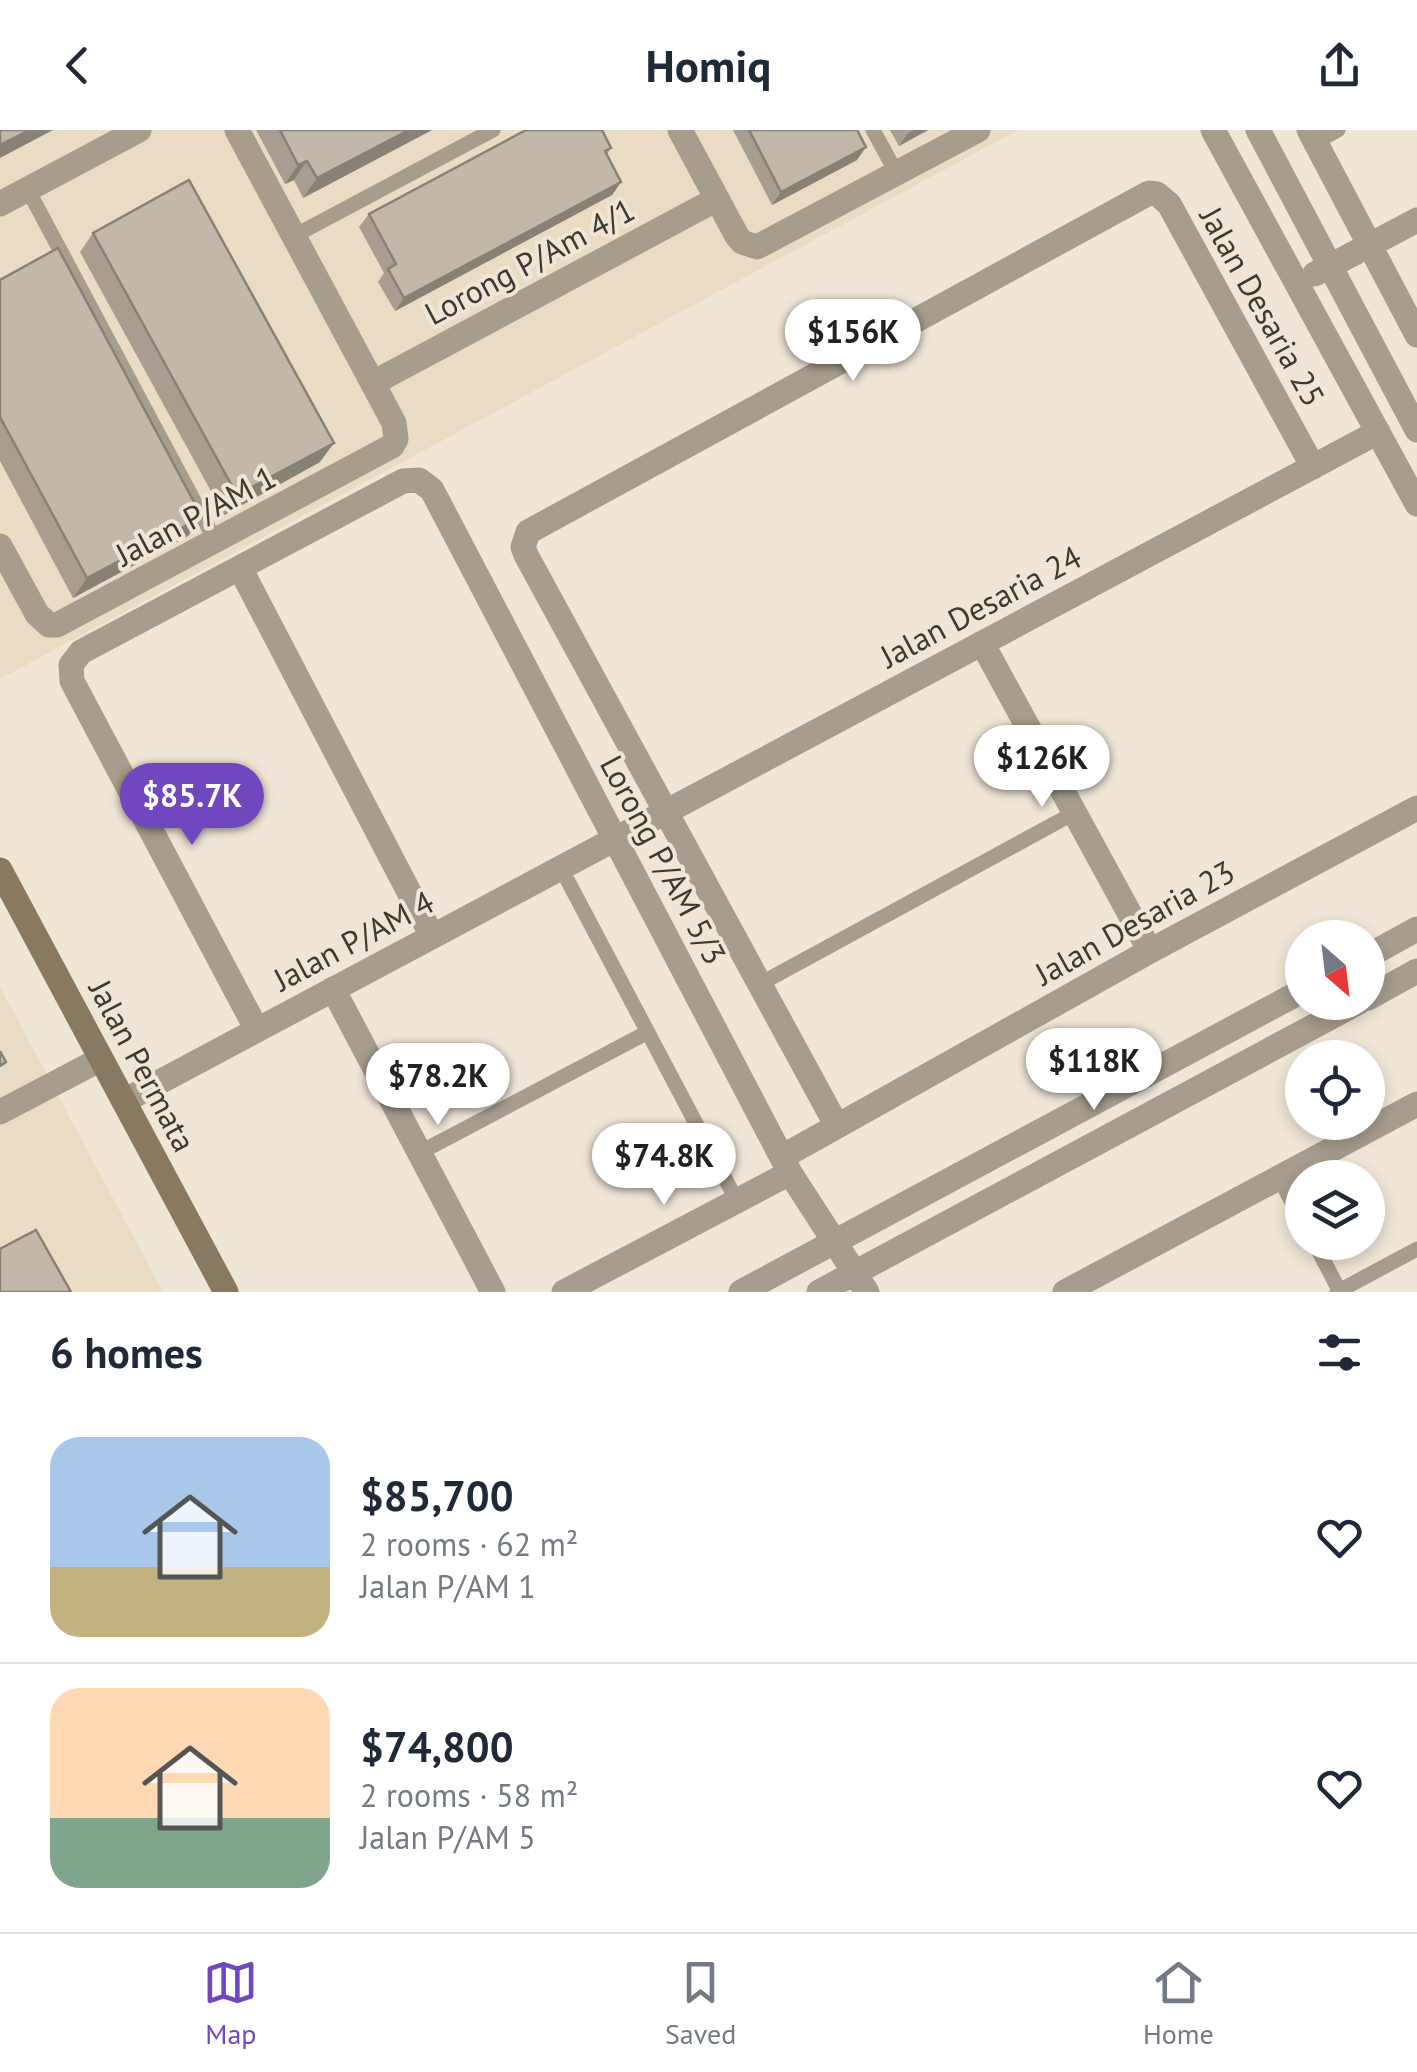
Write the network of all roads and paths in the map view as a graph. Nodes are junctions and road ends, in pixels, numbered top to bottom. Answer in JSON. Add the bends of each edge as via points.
{"nodes":[{"id":1,"x":139,"y":130,"type":"edge"},
{"id":2,"x":238,"y":130,"type":"edge"},
{"id":3,"x":493,"y":130,"type":"edge"},
{"id":4,"x":680,"y":130,"type":"edge"},
{"id":5,"x":874,"y":130,"type":"edge"},
{"id":6,"x":978,"y":130,"type":"edge"},
{"id":7,"x":1213,"y":130,"type":"edge"},
{"id":8,"x":1258,"y":130,"type":"edge"},
{"id":9,"x":1321,"y":134,"type":"edge"},
{"id":10,"x":897,"y":174,"type":"junction"},
{"id":11,"x":28,"y":190,"type":"junction"},
{"id":12,"x":717,"y":199,"type":"junction"},
{"id":13,"x":0,"y":204,"type":"edge"},
{"id":14,"x":1417,"y":220,"type":"edge"},
{"id":15,"x":294,"y":236,"type":"junction"},
{"id":16,"x":1370,"y":245,"type":"junction"},
{"id":17,"x":1330,"y":266,"type":"junction"},
{"id":18,"x":1297,"y":284,"type":"junction"},
{"id":19,"x":1417,"y":335,"type":"edge"},
{"id":20,"x":373,"y":383,"type":"junction"},
{"id":21,"x":1417,"y":430,"type":"edge"},
{"id":22,"x":1378,"y":432,"type":"junction"},
{"id":23,"x":1313,"y":467,"type":"junction"},
{"id":24,"x":1417,"y":504,"type":"edge"},
{"id":25,"x":216,"y":542,"type":"junction"},
{"id":26,"x":0,"y":546,"type":"edge"},
{"id":27,"x":240,"y":568,"type":"junction"},
{"id":28,"x":982,"y":643,"type":"junction"},
{"id":29,"x":1417,"y":808,"type":"edge"},
{"id":30,"x":666,"y":812,"type":"junction"},
{"id":31,"x":1074,"y":813,"type":"junction"},
{"id":32,"x":615,"y":839,"type":"junction"},
{"id":33,"x":561,"y":868,"type":"junction"},
{"id":34,"x":0,"y":870,"type":"edge"},
{"id":35,"x":1417,"y":929,"type":"edge"},
{"id":36,"x":432,"y":936,"type":"junction"},
{"id":37,"x":1385,"y":947,"type":"edge"},
{"id":38,"x":1150,"y":951,"type":"junction"},
{"id":39,"x":1417,"y":972,"type":"edge"},
{"id":40,"x":760,"y":984,"type":"junction"},
{"id":41,"x":333,"y":989,"type":"junction"},
{"id":42,"x":1385,"y":989,"type":"edge"},
{"id":43,"x":1285,"y":999,"type":"edge"},
{"id":44,"x":1327,"y":1020,"type":"edge"},
{"id":45,"x":257,"y":1030,"type":"junction"},
{"id":46,"x":648,"y":1032,"type":"junction"},
{"id":47,"x":101,"y":1058,"type":"junction"},
{"id":48,"x":124,"y":1100,"type":"junction"},
{"id":49,"x":1417,"y":1104,"type":"edge"},
{"id":50,"x":0,"y":1112,"type":"edge"},
{"id":51,"x":837,"y":1126,"type":"junction"},
{"id":52,"x":420,"y":1152,"type":"junction"},
{"id":53,"x":786,"y":1165,"type":"junction"},
{"id":54,"x":1279,"y":1178,"type":"junction"},
{"id":55,"x":1285,"y":1189,"type":"edge"},
{"id":56,"x":737,"y":1201,"type":"junction"},
{"id":57,"x":835,"y":1241,"type":"junction"},
{"id":58,"x":1417,"y":1249,"type":"edge"},
{"id":59,"x":1323,"y":1260,"type":"edge"},
{"id":60,"x":861,"y":1282,"type":"edge"},
{"id":61,"x":226,"y":1292,"type":"edge"},
{"id":62,"x":493,"y":1292,"type":"edge"},
{"id":63,"x":564,"y":1292,"type":"edge"},
{"id":64,"x":741,"y":1292,"type":"edge"},
{"id":65,"x":819,"y":1292,"type":"edge"},
{"id":66,"x":1066,"y":1292,"type":"edge"},
{"id":67,"x":1339,"y":1292,"type":"edge"}],
"edges":[{"from":1,"to":11,"type":"street"},
{"from":2,"to":15,"type":"street"},
{"from":3,"to":15,"type":"lane"},
{"from":4,"to":12,"type":"street"},
{"from":5,"to":10,"type":"lane"},
{"from":6,"to":10,"type":"street"},
{"from":7,"to":18,"type":"street"},
{"from":8,"to":17,"type":"street"},
{"from":9,"to":16,"type":"street"},
{"from":10,"to":12,"type":"street","via":[[758,247],[736,236]]},
{"from":11,"to":13,"type":"street"},
{"from":11,"to":25,"type":"lane"},
{"from":12,"to":20,"type":"street","name":"Lorong P/Am 4/1"},
{"from":14,"to":16,"type":"street"},
{"from":15,"to":20,"type":"street"},
{"from":16,"to":17,"type":"street"},
{"from":16,"to":19,"type":"street"},
{"from":17,"to":18,"type":"street"},
{"from":17,"to":21,"type":"street"},
{"from":18,"to":22,"type":"street"},
{"from":20,"to":25,"type":"street","name":"Jalan P/AM 1","via":[[394,423],[392,446]]},
{"from":22,"to":23,"type":"street","name":"Jalan Desaria 24"},
{"from":22,"to":24,"type":"street"},
{"from":23,"to":28,"type":"street","name":"Jalan Desaria 24"},
{"from":23,"to":30,"type":"street","name":"Jalan Desaria 25","via":[[1169,204],[1157,194],[1141,196],[528,532],[526,555]]},
{"from":25,"to":26,"type":"street","name":"Jalan P/AM 1","via":[[57,625],[37,614]]},
{"from":27,"to":32,"type":"street","name":"Lorong P/AM 5/3","via":[[403,481],[427,483]]},
{"from":27,"to":36,"type":"street"},
{"from":27,"to":45,"type":"street","via":[[81,652],[70,673]]},
{"from":28,"to":30,"type":"street","name":"Jalan Desaria 24"},
{"from":28,"to":31,"type":"street"},
{"from":29,"to":38,"type":"street","name":"Jalan Desaria 23"},
{"from":30,"to":32,"type":"street","name":"Jalan Desaria 24"},
{"from":30,"to":40,"type":"street"},
{"from":31,"to":38,"type":"street"},
{"from":31,"to":40,"type":"lane"},
{"from":32,"to":33,"type":"street","name":"Jalan P/AM 4"},
{"from":32,"to":53,"type":"street","name":"Lorong P/AM 5/3"},
{"from":33,"to":36,"type":"street","name":"Jalan P/AM 4"},
{"from":33,"to":46,"type":"lane"},
{"from":34,"to":47,"type":"street","name":"Jalan Permata"},
{"from":35,"to":37,"type":"street"},
{"from":36,"to":41,"type":"street","name":"Jalan P/AM 4"},
{"from":38,"to":51,"type":"street","name":"Jalan Desaria 23"},
{"from":39,"to":42,"type":"street"},
{"from":40,"to":51,"type":"street"},
{"from":41,"to":45,"type":"street","name":"Jalan P/AM 4"},
{"from":41,"to":52,"type":"street"},
{"from":43,"to":57,"type":"street"},
{"from":44,"to":60,"type":"street"},
{"from":45,"to":48,"type":"street","name":"Jalan P/AM 4"},
{"from":46,"to":52,"type":"lane"},
{"from":46,"to":56,"type":"lane"},
{"from":47,"to":48,"type":"street","name":"Jalan Permata"},
{"from":47,"to":50,"type":"street"},
{"from":48,"to":61,"type":"street","name":"Jalan Permata"},
{"from":49,"to":54,"type":"street"},
{"from":51,"to":53,"type":"street","name":"Jalan Desaria 23"},
{"from":52,"to":62,"type":"street"},
{"from":53,"to":56,"type":"street","name":"Jalan Desaria 23"},
{"from":53,"to":57,"type":"street","name":"Lorong P/AM 5/3"},
{"from":54,"to":55,"type":"lane"},
{"from":54,"to":66,"type":"street"},
{"from":56,"to":63,"type":"street","name":"Jalan Desaria 23"},
{"from":57,"to":60,"type":"street","name":"Lorong P/AM 5/3"},
{"from":57,"to":64,"type":"street"},
{"from":58,"to":67,"type":"lane"},
{"from":59,"to":67,"type":"lane"},
{"from":60,"to":65,"type":"street"}]}
